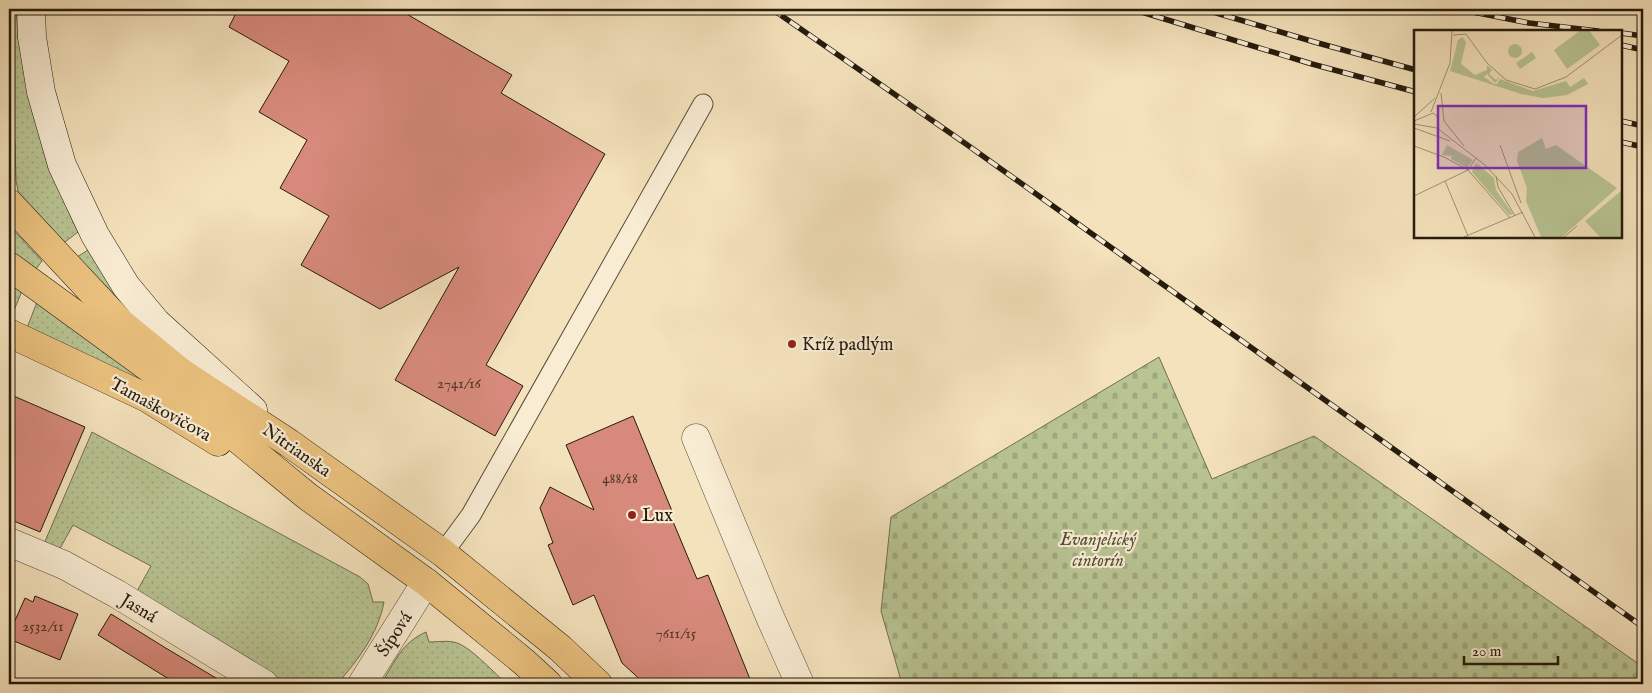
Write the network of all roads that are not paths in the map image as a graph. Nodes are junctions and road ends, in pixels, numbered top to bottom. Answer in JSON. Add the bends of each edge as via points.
{"nodes":[{"id":1,"x":30,"y":9,"type":"edge"},
{"id":2,"x":703,"y":104,"type":"dead end"},
{"id":3,"x":9,"y":204,"type":"edge"},
{"id":4,"x":9,"y":266,"type":"edge"},
{"id":5,"x":9,"y":333,"type":"edge"},
{"id":6,"x":696,"y":438,"type":"dead end"},
{"id":7,"x":289,"y":443,"type":"junction"},
{"id":8,"x":307,"y":496,"type":"junction"},
{"id":9,"x":9,"y":542,"type":"edge"},
{"id":10,"x":443,"y":553,"type":"junction"},
{"id":11,"x":426,"y":582,"type":"junction"},
{"id":12,"x":264,"y":684,"type":"edge"},
{"id":13,"x":362,"y":684,"type":"edge"},
{"id":14,"x":548,"y":684,"type":"edge"},
{"id":15,"x":598,"y":684,"type":"edge"},
{"id":16,"x":800,"y":684,"type":"edge"}],
"edges":[{"from":1,"to":7,"type":"street","via":[[44,101],[62,165],[95,236],[126,286],[156,322]]},
{"from":2,"to":10,"type":"lane","via":[[471,515]]},
{"from":3,"to":7,"type":"main road","name":"Nitrianska","via":[[121,324],[182,373]]},
{"from":4,"to":8,"type":"main road","name":"Nitrianska","via":[[167,382]]},
{"from":5,"to":8,"type":"main road","name":"Tamaškovičova","via":[[147,398]]},
{"from":6,"to":16,"type":"street"},
{"from":7,"to":10,"type":"main road","name":"Nitrianska"},
{"from":8,"to":11,"type":"main road","name":"Nitrianska"},
{"from":9,"to":12,"type":"street","name":"Jasná","via":[[64,565],[117,594]]},
{"from":10,"to":15,"type":"main road","name":"Nitrianska","via":[[560,648]]},
{"from":11,"to":13,"type":"street","name":"Šípová"},
{"from":11,"to":14,"type":"main road","name":"Nitrianska"}]}
